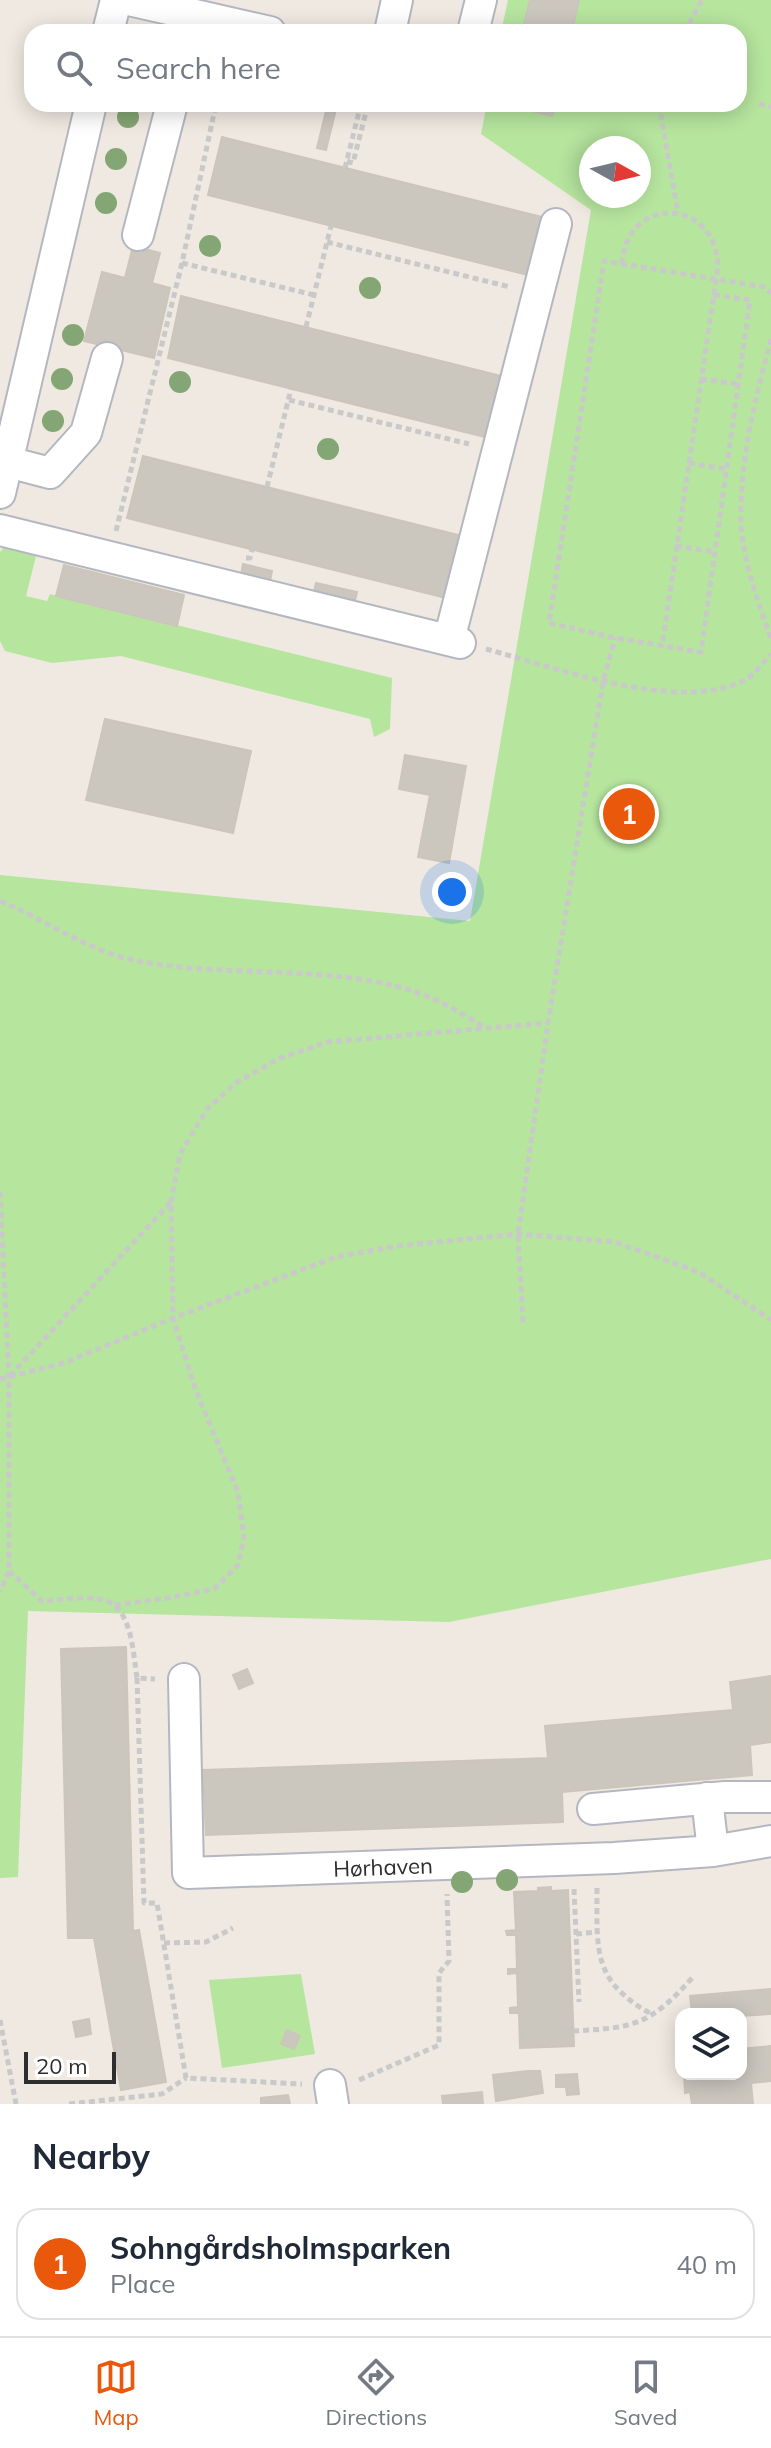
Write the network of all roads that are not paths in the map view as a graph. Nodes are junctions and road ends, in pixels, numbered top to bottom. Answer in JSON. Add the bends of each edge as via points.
{"nodes":[{"id":1,"x":116,"y":0,"type":"edge"},
{"id":2,"x":129,"y":0,"type":"edge"},
{"id":3,"x":397,"y":0,"type":"edge"},
{"id":4,"x":481,"y":0,"type":"edge"},
{"id":5,"x":193,"y":23,"type":"edge"},
{"id":6,"x":110,"y":24,"type":"edge"},
{"id":7,"x":392,"y":24,"type":"edge"},
{"id":8,"x":475,"y":24,"type":"edge"},
{"id":9,"x":89,"y":112,"type":"edge"},
{"id":10,"x":170,"y":112,"type":"edge"},
{"id":11,"x":556,"y":224,"type":"dead end"},
{"id":12,"x":138,"y":235,"type":"dead end"},
{"id":13,"x":107,"y":358,"type":"dead end"},
{"id":14,"x":9,"y":414,"type":"edge"},
{"id":15,"x":8,"y":462,"type":"junction"},
{"id":16,"x":0,"y":493,"type":"edge"},
{"id":17,"x":0,"y":530,"type":"edge"},
{"id":18,"x":184,"y":1679,"type":"road end"},
{"id":19,"x":771,"y":1797,"type":"edge"},
{"id":20,"x":707,"y":1798,"type":"junction"},
{"id":21,"x":593,"y":1809,"type":"dead end"},
{"id":22,"x":771,"y":1841,"type":"edge"},
{"id":23,"x":713,"y":1851,"type":"junction"}],
"edges":[{"from":1,"to":6,"type":"street"},
{"from":2,"to":5,"type":"street"},
{"from":3,"to":7,"type":"street"},
{"from":4,"to":8,"type":"street"},
{"from":9,"to":14,"type":"street"},
{"from":10,"to":12,"type":"street"},
{"from":11,"to":17,"type":"street","via":[[454,642]]},
{"from":13,"to":15,"type":"street","via":[[86,433],[50,473]]},
{"from":14,"to":15,"type":"street"},
{"from":15,"to":16,"type":"street"},
{"from":18,"to":23,"type":"street","name":"Hørhaven","via":[[188,1873]]},
{"from":19,"to":20,"type":"street"},
{"from":20,"to":21,"type":"street"},
{"from":20,"to":23,"type":"street"},
{"from":22,"to":23,"type":"street","name":"Hørhaven"}]}
